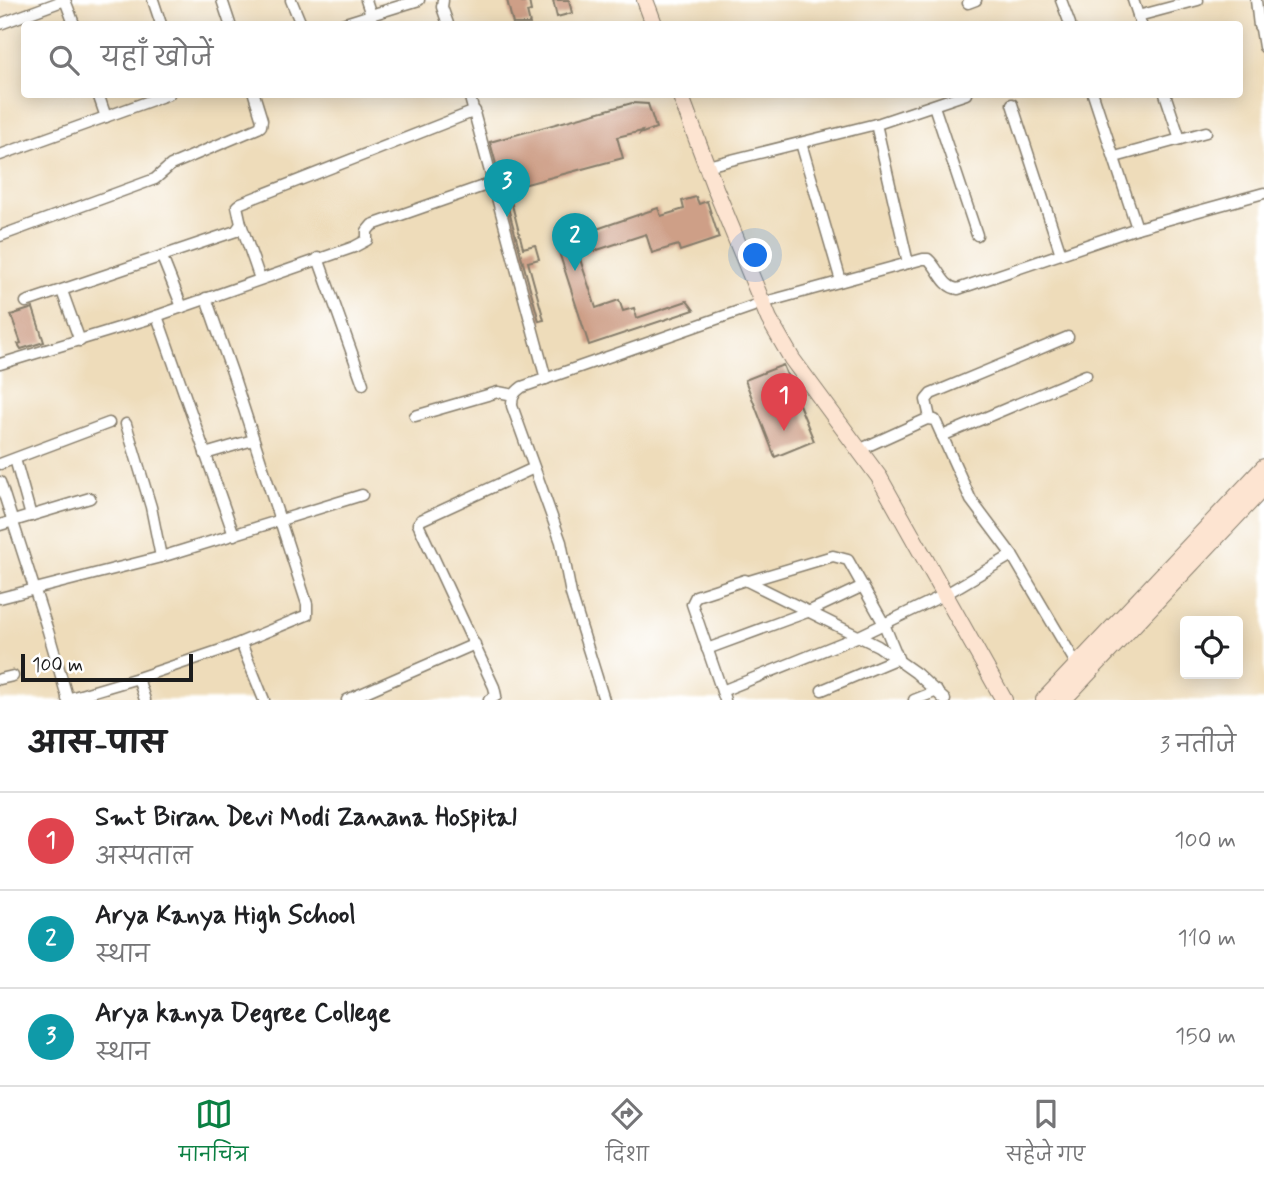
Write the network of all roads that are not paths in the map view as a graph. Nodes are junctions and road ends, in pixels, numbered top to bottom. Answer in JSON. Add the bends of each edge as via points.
{"nodes":[{"id":1,"x":65,"y":0,"type":"edge"},
{"id":2,"x":153,"y":0,"type":"edge"},
{"id":3,"x":222,"y":0,"type":"edge"},
{"id":4,"x":291,"y":0,"type":"edge"},
{"id":5,"x":366,"y":0,"type":"edge"},
{"id":6,"x":419,"y":0,"type":"edge"},
{"id":7,"x":443,"y":0,"type":"edge"},
{"id":8,"x":645,"y":0,"type":"edge"},
{"id":9,"x":1061,"y":0,"type":"edge"},
{"id":10,"x":1133,"y":0,"type":"edge"},
{"id":11,"x":1198,"y":0,"type":"edge"},
{"id":12,"x":1256,"y":0,"type":"edge"},
{"id":13,"x":371,"y":15,"type":"junction"},
{"id":14,"x":1140,"y":20,"type":"edge"},
{"id":15,"x":73,"y":21,"type":"edge"},
{"id":16,"x":160,"y":21,"type":"edge"},
{"id":17,"x":229,"y":21,"type":"edge"},
{"id":18,"x":300,"y":21,"type":"edge"},
{"id":19,"x":352,"y":21,"type":"edge"},
{"id":20,"x":446,"y":21,"type":"edge"},
{"id":21,"x":653,"y":21,"type":"edge"},
{"id":22,"x":1069,"y":21,"type":"edge"},
{"id":23,"x":0,"y":24,"type":"edge"},
{"id":24,"x":1262,"y":29,"type":"edge"},
{"id":25,"x":1264,"y":47,"type":"edge"},
{"id":26,"x":99,"y":98,"type":"edge"},
{"id":27,"x":158,"y":98,"type":"edge"},
{"id":28,"x":255,"y":98,"type":"edge"},
{"id":29,"x":470,"y":98,"type":"edge"},
{"id":30,"x":681,"y":98,"type":"edge"},
{"id":31,"x":955,"y":98,"type":"edge"},
{"id":32,"x":1094,"y":98,"type":"edge"},
{"id":33,"x":1166,"y":98,"type":"edge"},
{"id":34,"x":1012,"y":104,"type":"dead end"},
{"id":35,"x":934,"y":106,"type":"junction"},
{"id":36,"x":475,"y":111,"type":"junction"},
{"id":37,"x":106,"y":117,"type":"junction"},
{"id":38,"x":876,"y":124,"type":"junction"},
{"id":39,"x":1206,"y":132,"type":"dead end"},
{"id":40,"x":1180,"y":139,"type":"junction"},
{"id":41,"x":801,"y":143,"type":"junction"},
{"id":42,"x":0,"y":155,"type":"edge"},
{"id":43,"x":1115,"y":158,"type":"junction"},
{"id":44,"x":706,"y":166,"type":"junction"},
{"id":45,"x":492,"y":183,"type":"junction"},
{"id":46,"x":1264,"y":193,"type":"edge"},
{"id":47,"x":241,"y":224,"type":"junction"},
{"id":48,"x":1137,"y":228,"type":"junction"},
{"id":49,"x":977,"y":235,"type":"dead end"},
{"id":50,"x":0,"y":236,"type":"edge"},
{"id":51,"x":1061,"y":254,"type":"junction"},
{"id":52,"x":162,"y":257,"type":"junction"},
{"id":53,"x":318,"y":258,"type":"junction"},
{"id":54,"x":908,"y":263,"type":"junction"},
{"id":55,"x":260,"y":279,"type":"junction"},
{"id":56,"x":841,"y":281,"type":"junction"},
{"id":57,"x":62,"y":291,"type":"junction"},
{"id":58,"x":206,"y":298,"type":"junction"},
{"id":59,"x":26,"y":302,"type":"dead end"},
{"id":60,"x":762,"y":303,"type":"junction"},
{"id":61,"x":182,"y":307,"type":"junction"},
{"id":62,"x":157,"y":316,"type":"junction"},
{"id":63,"x":1068,"y":337,"type":"dead end"},
{"id":64,"x":80,"y":341,"type":"junction"},
{"id":65,"x":0,"y":365,"type":"edge"},
{"id":66,"x":1086,"y":375,"type":"dead end"},
{"id":67,"x":546,"y":379,"type":"junction"},
{"id":68,"x":363,"y":384,"type":"dead end"},
{"id":69,"x":514,"y":395,"type":"junction"},
{"id":70,"x":415,"y":416,"type":"dead end"},
{"id":71,"x":930,"y":418,"type":"junction"},
{"id":72,"x":109,"y":423,"type":"dead end"},
{"id":73,"x":126,"y":424,"type":"dead end"},
{"id":74,"x":942,"y":436,"type":"junction"},
{"id":75,"x":253,"y":440,"type":"junction"},
{"id":76,"x":861,"y":449,"type":"junction"},
{"id":77,"x":205,"y":454,"type":"junction"},
{"id":78,"x":15,"y":459,"type":"junction"},
{"id":79,"x":0,"y":464,"type":"edge"},
{"id":80,"x":1264,"y":467,"type":"edge"},
{"id":81,"x":534,"y":468,"type":"junction"},
{"id":82,"x":0,"y":482,"type":"edge"},
{"id":83,"x":1257,"y":493,"type":"edge"},
{"id":84,"x":362,"y":495,"type":"dead end"},
{"id":85,"x":90,"y":498,"type":"dead end"},
{"id":86,"x":31,"y":516,"type":"junction"},
{"id":87,"x":13,"y":522,"type":"junction"},
{"id":88,"x":280,"y":522,"type":"junction"},
{"id":89,"x":0,"y":525,"type":"edge"},
{"id":90,"x":234,"y":536,"type":"junction"},
{"id":91,"x":1012,"y":555,"type":"junction"},
{"id":92,"x":161,"y":556,"type":"junction"},
{"id":93,"x":749,"y":581,"type":"junction"},
{"id":94,"x":1165,"y":582,"type":"junction"},
{"id":95,"x":863,"y":586,"type":"junction"},
{"id":96,"x":35,"y":590,"type":"junction"},
{"id":97,"x":946,"y":594,"type":"junction"},
{"id":98,"x":0,"y":598,"type":"edge"},
{"id":99,"x":810,"y":611,"type":"junction"},
{"id":100,"x":884,"y":624,"type":"junction"},
{"id":101,"x":859,"y":636,"type":"junction"},
{"id":102,"x":241,"y":643,"type":"junction"},
{"id":103,"x":475,"y":644,"type":"junction"},
{"id":104,"x":707,"y":649,"type":"junction"},
{"id":105,"x":898,"y":658,"type":"junction"},
{"id":106,"x":1077,"y":665,"type":"junction"},
{"id":107,"x":13,"y":677,"type":"dead end"},
{"id":108,"x":138,"y":678,"type":"junction"},
{"id":109,"x":0,"y":679,"type":"edge"},
{"id":110,"x":822,"y":690,"type":"dead end"},
{"id":111,"x":723,"y":695,"type":"edge"},
{"id":112,"x":941,"y":696,"type":"edge"},
{"id":113,"x":68,"y":699,"type":"edge"},
{"id":114,"x":145,"y":700,"type":"edge"},
{"id":115,"x":264,"y":700,"type":"edge"},
{"id":116,"x":347,"y":700,"type":"edge"},
{"id":117,"x":489,"y":700,"type":"edge"},
{"id":118,"x":604,"y":700,"type":"edge"},
{"id":119,"x":914,"y":700,"type":"edge"},
{"id":120,"x":1004,"y":700,"type":"edge"},
{"id":121,"x":1044,"y":700,"type":"edge"},
{"id":122,"x":1063,"y":700,"type":"edge"}],
"edges":[{"from":1,"to":15,"type":"street"},
{"from":1,"to":23,"type":"street"},
{"from":2,"to":16,"type":"street"},
{"from":3,"to":17,"type":"street"},
{"from":4,"to":18,"type":"street"},
{"from":5,"to":13,"type":"street"},
{"from":6,"to":13,"type":"street"},
{"from":7,"to":20,"type":"street"},
{"from":8,"to":21,"type":"main road"},
{"from":9,"to":22,"type":"street"},
{"from":10,"to":14,"type":"street"},
{"from":11,"to":14,"type":"street"},
{"from":12,"to":24,"type":"street"},
{"from":13,"to":19,"type":"street"},
{"from":24,"to":25,"type":"street"},
{"from":26,"to":37,"type":"street"},
{"from":27,"to":37,"type":"street"},
{"from":28,"to":50,"type":"street","via":[[262,120],[258,128],[171,165],[155,180]]},
{"from":29,"to":36,"type":"street"},
{"from":30,"to":44,"type":"main road"},
{"from":31,"to":35,"type":"street"},
{"from":32,"to":43,"type":"street"},
{"from":33,"to":40,"type":"street"},
{"from":34,"to":51,"type":"street"},
{"from":35,"to":38,"type":"street"},
{"from":35,"to":49,"type":"street"},
{"from":36,"to":45,"type":"street"},
{"from":36,"to":47,"type":"street","via":[[241,203],[237,206]]},
{"from":37,"to":42,"type":"street"},
{"from":38,"to":41,"type":"street"},
{"from":38,"to":54,"type":"street"},
{"from":39,"to":40,"type":"street"},
{"from":40,"to":43,"type":"street"},
{"from":41,"to":44,"type":"street"},
{"from":41,"to":56,"type":"street"},
{"from":43,"to":48,"type":"street"},
{"from":44,"to":60,"type":"main road"},
{"from":45,"to":53,"type":"street","via":[[372,225],[364,242]]},
{"from":45,"to":67,"type":"street"},
{"from":46,"to":48,"type":"street"},
{"from":47,"to":52,"type":"street","via":[[229,234]]},
{"from":47,"to":55,"type":"street"},
{"from":48,"to":51,"type":"street"},
{"from":51,"to":54,"type":"street","via":[[958,289],[946,284],[928,259]]},
{"from":52,"to":57,"type":"street"},
{"from":52,"to":61,"type":"street"},
{"from":53,"to":55,"type":"street"},
{"from":53,"to":68,"type":"street"},
{"from":54,"to":56,"type":"street"},
{"from":55,"to":58,"type":"street"},
{"from":56,"to":60,"type":"street"},
{"from":57,"to":59,"type":"street"},
{"from":57,"to":64,"type":"street"},
{"from":58,"to":61,"type":"street"},
{"from":58,"to":75,"type":"street"},
{"from":60,"to":67,"type":"street"},
{"from":60,"to":76,"type":"main road","via":[[792,359]]},
{"from":61,"to":62,"type":"street"},
{"from":62,"to":64,"type":"street"},
{"from":62,"to":77,"type":"street"},
{"from":63,"to":71,"type":"street","via":[[932,394],[926,400]]},
{"from":64,"to":65,"type":"street"},
{"from":66,"to":74,"type":"street"},
{"from":67,"to":69,"type":"street","via":[[522,387]]},
{"from":69,"to":70,"type":"street","via":[[498,392]]},
{"from":69,"to":81,"type":"street","via":[[512,406]]},
{"from":71,"to":74,"type":"street"},
{"from":71,"to":76,"type":"street"},
{"from":72,"to":78,"type":"street"},
{"from":73,"to":92,"type":"street"},
{"from":74,"to":91,"type":"street","via":[[971,500]]},
{"from":75,"to":77,"type":"street"},
{"from":75,"to":88,"type":"street"},
{"from":76,"to":97,"type":"main road"},
{"from":77,"to":90,"type":"street"},
{"from":78,"to":79,"type":"street"},
{"from":78,"to":86,"type":"street"},
{"from":80,"to":83,"type":"main road"},
{"from":81,"to":103,"type":"street","via":[[419,521]]},
{"from":81,"to":118,"type":"street","via":[[561,542],[571,594]]},
{"from":82,"to":87,"type":"street"},
{"from":83,"to":94,"type":"main road"},
{"from":84,"to":88,"type":"street"},
{"from":85,"to":86,"type":"street"},
{"from":86,"to":87,"type":"street"},
{"from":87,"to":89,"type":"street"},
{"from":87,"to":96,"type":"street"},
{"from":88,"to":90,"type":"street"},
{"from":88,"to":102,"type":"street","via":[[307,615]]},
{"from":90,"to":92,"type":"street"},
{"from":91,"to":97,"type":"street"},
{"from":91,"to":106,"type":"street"},
{"from":92,"to":96,"type":"street"},
{"from":93,"to":95,"type":"street","via":[[838,555],[848,560]]},
{"from":93,"to":99,"type":"street"},
{"from":93,"to":104,"type":"street","via":[[693,599]]},
{"from":94,"to":106,"type":"main road"},
{"from":94,"to":122,"type":"main road"},
{"from":95,"to":99,"type":"street"},
{"from":95,"to":100,"type":"street"},
{"from":96,"to":98,"type":"street"},
{"from":96,"to":113,"type":"street"},
{"from":97,"to":100,"type":"street"},
{"from":97,"to":120,"type":"main road"},
{"from":99,"to":101,"type":"street"},
{"from":99,"to":104,"type":"street"},
{"from":100,"to":101,"type":"street"},
{"from":100,"to":105,"type":"street"},
{"from":101,"to":105,"type":"street"},
{"from":101,"to":111,"type":"street"},
{"from":102,"to":108,"type":"street"},
{"from":102,"to":115,"type":"street"},
{"from":103,"to":116,"type":"street"},
{"from":103,"to":117,"type":"street","via":[[496,693]]},
{"from":104,"to":111,"type":"street"},
{"from":105,"to":110,"type":"street"},
{"from":105,"to":112,"type":"street"},
{"from":106,"to":121,"type":"main road"},
{"from":107,"to":109,"type":"street"},
{"from":108,"to":113,"type":"street"},
{"from":108,"to":114,"type":"street"},
{"from":112,"to":119,"type":"street"}]}
